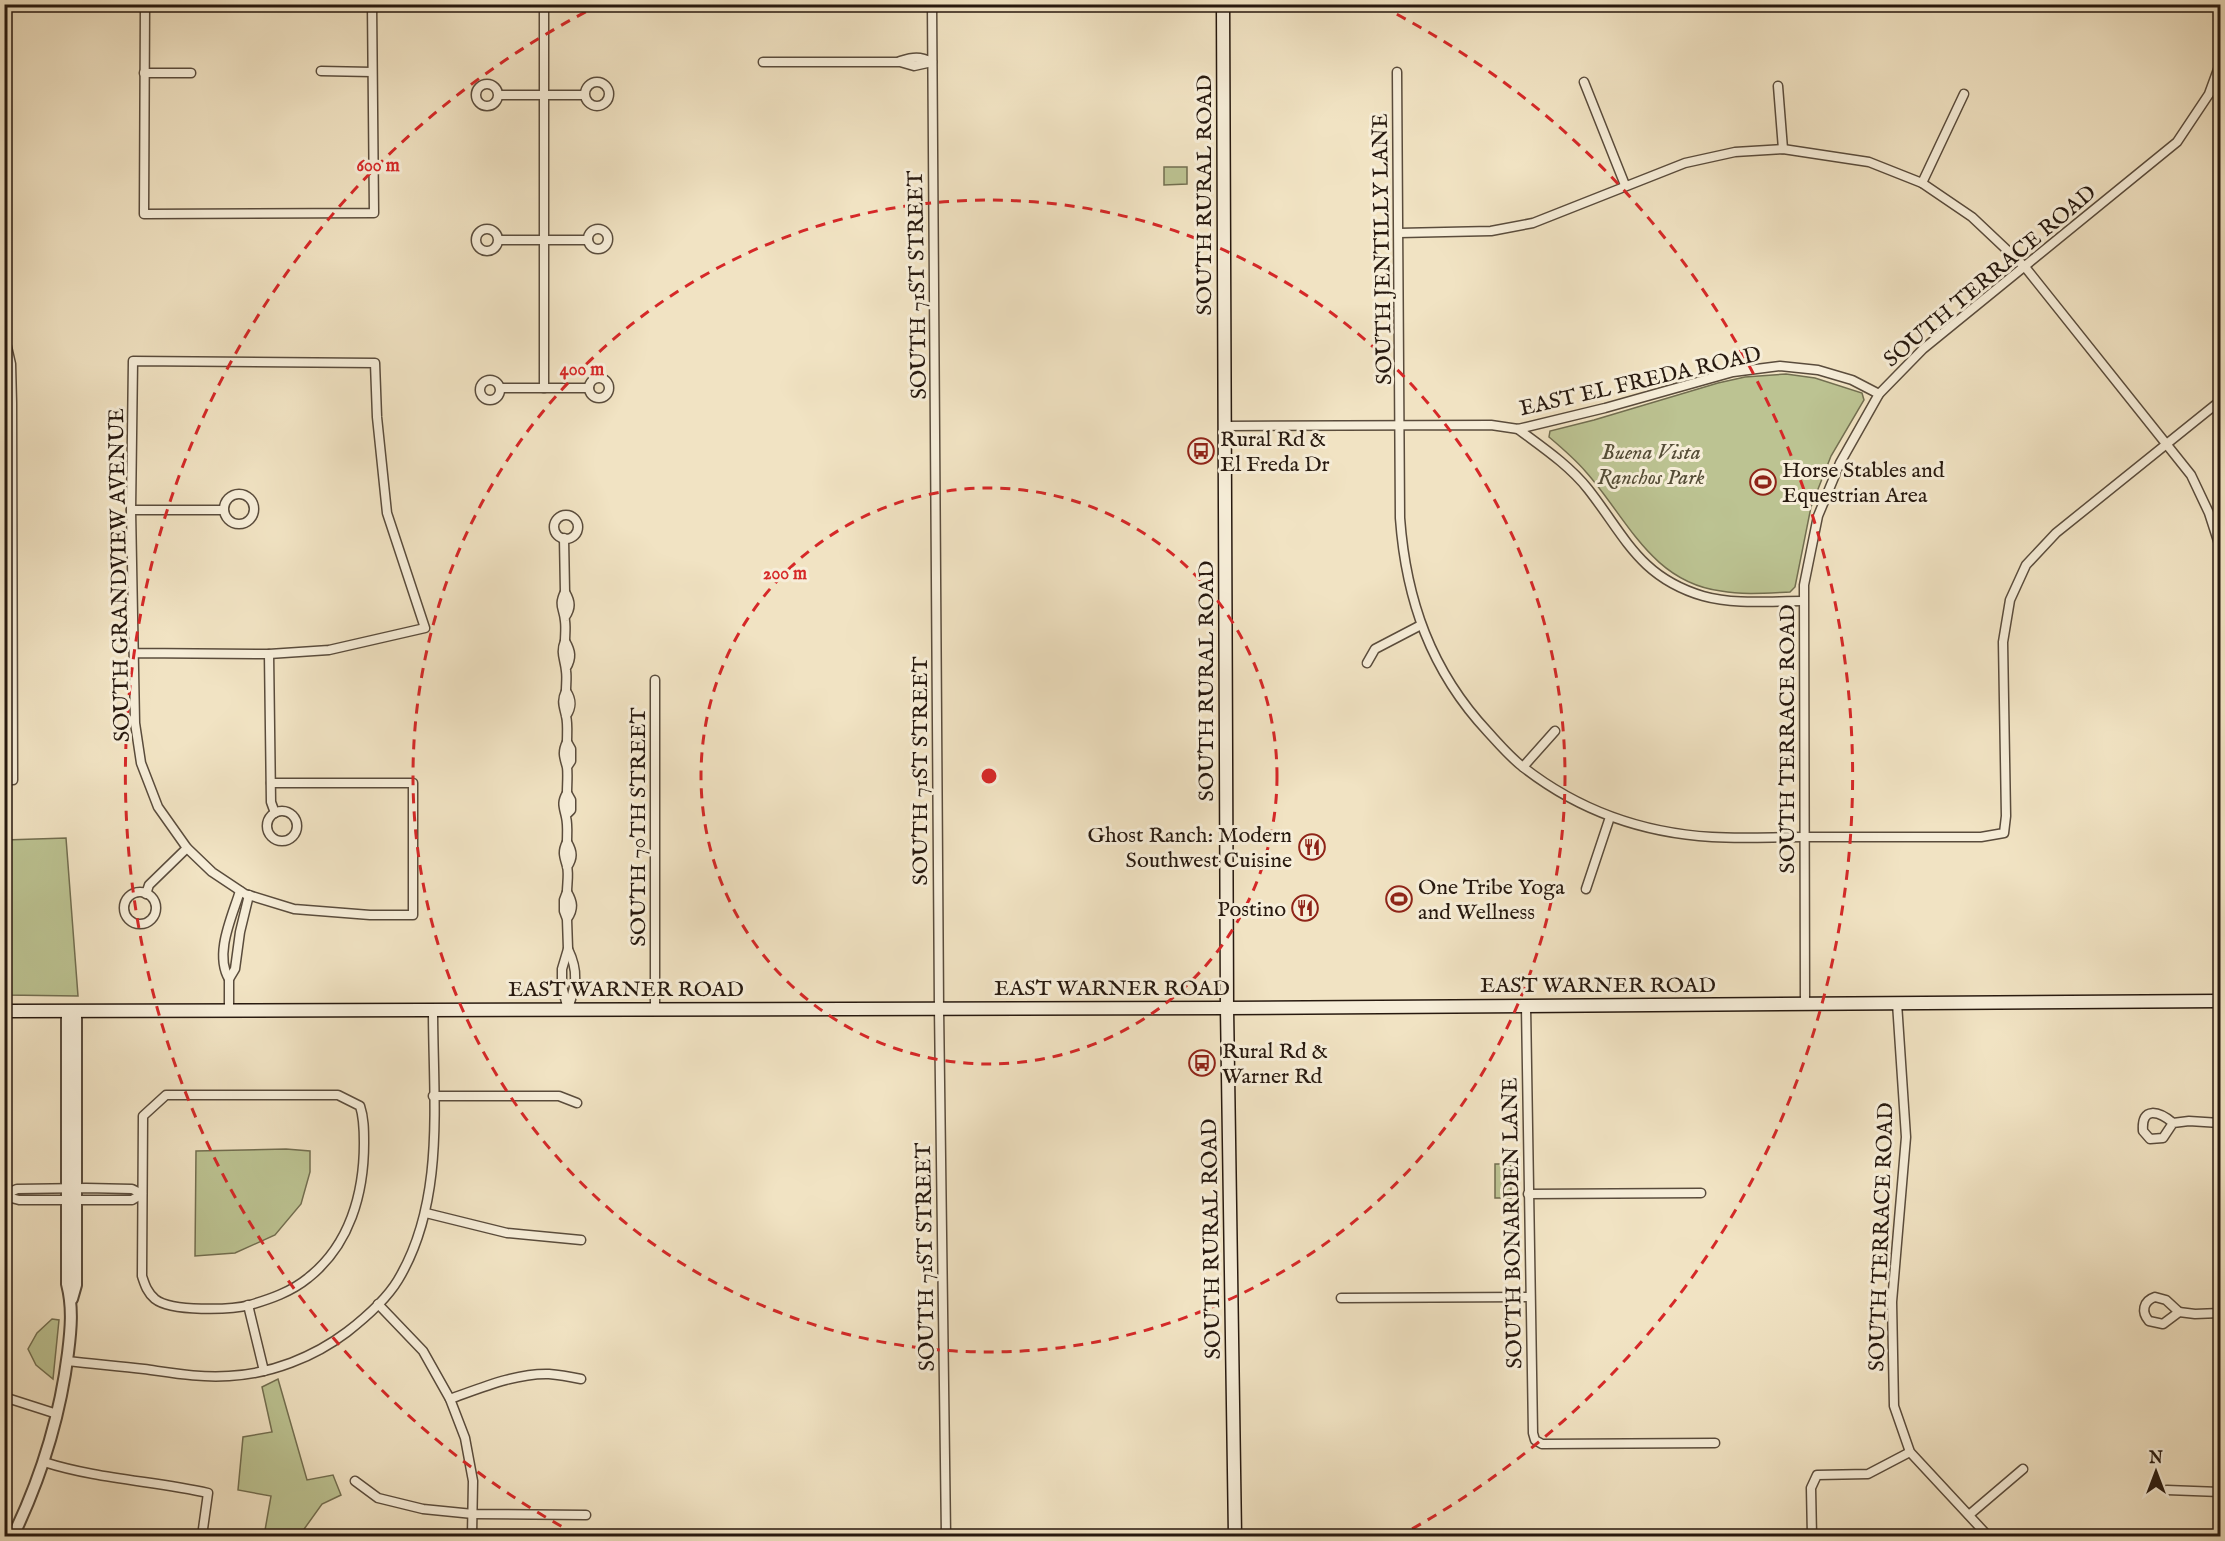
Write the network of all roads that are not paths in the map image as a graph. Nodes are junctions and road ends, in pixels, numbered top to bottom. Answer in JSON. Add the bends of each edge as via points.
{"nodes":[{"id":1,"x":145,"y":4,"type":"edge"},
{"id":2,"x":372,"y":4,"type":"edge"},
{"id":3,"x":544,"y":4,"type":"edge"},
{"id":4,"x":932,"y":4,"type":"edge"},
{"id":5,"x":1223,"y":4,"type":"edge"},
{"id":6,"x":763,"y":62,"type":"dead end"},
{"id":7,"x":932,"y":62,"type":"junction"},
{"id":8,"x":2220,"y":64,"type":"edge"},
{"id":9,"x":321,"y":71,"type":"dead end"},
{"id":10,"x":372,"y":72,"type":"junction"},
{"id":11,"x":1397,"y":72,"type":"dead end"},
{"id":12,"x":144,"y":73,"type":"junction"},
{"id":13,"x":191,"y":73,"type":"dead end"},
{"id":14,"x":1584,"y":82,"type":"dead end"},
{"id":15,"x":1778,"y":86,"type":"dead end"},
{"id":16,"x":584,"y":94,"type":"dead end"},
{"id":17,"x":1964,"y":94,"type":"dead end"},
{"id":18,"x":499,"y":95,"type":"dead end"},
{"id":19,"x":543,"y":95,"type":"junction"},
{"id":20,"x":1783,"y":148,"type":"junction"},
{"id":21,"x":1922,"y":183,"type":"junction"},
{"id":22,"x":1625,"y":185,"type":"junction"},
{"id":23,"x":1399,"y":233,"type":"junction"},
{"id":24,"x":499,"y":240,"type":"dead end"},
{"id":25,"x":542,"y":240,"type":"junction"},
{"id":26,"x":588,"y":240,"type":"dead end"},
{"id":27,"x":2025,"y":267,"type":"junction"},
{"id":28,"x":4,"y":334,"type":"edge"},
{"id":29,"x":500,"y":388,"type":"dead end"},
{"id":30,"x":544,"y":388,"type":"junction"},
{"id":31,"x":589,"y":388,"type":"dead end"},
{"id":32,"x":1879,"y":394,"type":"junction"},
{"id":33,"x":2220,"y":401,"type":"edge"},
{"id":34,"x":8,"y":403,"type":"edge"},
{"id":35,"x":1224,"y":426,"type":"junction"},
{"id":36,"x":1401,"y":427,"type":"junction"},
{"id":37,"x":1518,"y":429,"type":"junction"},
{"id":38,"x":2166,"y":444,"type":"junction"},
{"id":39,"x":131,"y":510,"type":"junction"},
{"id":40,"x":223,"y":510,"type":"dead end"},
{"id":41,"x":564,"y":538,"type":"dead end"},
{"id":42,"x":2220,"y":547,"type":"edge"},
{"id":43,"x":1803,"y":601,"type":"junction"},
{"id":44,"x":1421,"y":625,"type":"junction"},
{"id":45,"x":134,"y":653,"type":"junction"},
{"id":46,"x":270,"y":654,"type":"junction"},
{"id":47,"x":1367,"y":663,"type":"dead end"},
{"id":48,"x":655,"y":680,"type":"dead end"},
{"id":49,"x":1556,"y":730,"type":"dead end"},
{"id":50,"x":1523,"y":767,"type":"junction"},
{"id":51,"x":9,"y":780,"type":"edge"},
{"id":52,"x":271,"y":783,"type":"junction"},
{"id":53,"x":275,"y":813,"type":"dead end"},
{"id":54,"x":1610,"y":817,"type":"junction"},
{"id":55,"x":1804,"y":837,"type":"junction"},
{"id":56,"x":187,"y":848,"type":"junction"},
{"id":57,"x":1586,"y":889,"type":"dead end"},
{"id":58,"x":244,"y":893,"type":"junction"},
{"id":59,"x":146,"y":894,"type":"dead end"},
{"id":60,"x":228,"y":931,"type":"junction"},
{"id":61,"x":239,"y":934,"type":"junction"},
{"id":62,"x":568,"y":949,"type":"junction"},
{"id":63,"x":229,"y":979,"type":"junction"},
{"id":64,"x":2220,"y":1001,"type":"edge"},
{"id":65,"x":1897,"y":1003,"type":"junction"},
{"id":66,"x":1805,"y":1004,"type":"junction"},
{"id":67,"x":1526,"y":1006,"type":"junction"},
{"id":68,"x":939,"y":1008,"type":"junction"},
{"id":69,"x":1227,"y":1008,"type":"junction"},
{"id":70,"x":229,"y":1010,"type":"junction"},
{"id":71,"x":433,"y":1010,"type":"junction"},
{"id":72,"x":568,"y":1010,"type":"junction"},
{"id":73,"x":655,"y":1010,"type":"junction"},
{"id":74,"x":4,"y":1011,"type":"edge"},
{"id":75,"x":72,"y":1011,"type":"junction"},
{"id":76,"x":433,"y":1096,"type":"junction"},
{"id":77,"x":577,"y":1103,"type":"dead end"},
{"id":78,"x":2173,"y":1123,"type":"dead end"},
{"id":79,"x":2220,"y":1123,"type":"edge"},
{"id":80,"x":1701,"y":1193,"type":"dead end"},
{"id":81,"x":72,"y":1194,"type":"junction"},
{"id":82,"x":142,"y":1194,"type":"junction"},
{"id":83,"x":1528,"y":1194,"type":"junction"},
{"id":84,"x":4,"y":1196,"type":"edge"},
{"id":85,"x":426,"y":1213,"type":"junction"},
{"id":86,"x":581,"y":1240,"type":"dead end"},
{"id":87,"x":1530,"y":1297,"type":"junction"},
{"id":88,"x":1341,"y":1298,"type":"dead end"},
{"id":89,"x":378,"y":1304,"type":"junction"},
{"id":90,"x":248,"y":1305,"type":"junction"},
{"id":91,"x":2179,"y":1312,"type":"dead end"},
{"id":92,"x":2220,"y":1313,"type":"edge"},
{"id":93,"x":67,"y":1361,"type":"junction"},
{"id":94,"x":264,"y":1371,"type":"junction"},
{"id":95,"x":581,"y":1379,"type":"dead end"},
{"id":96,"x":4,"y":1397,"type":"edge"},
{"id":97,"x":450,"y":1399,"type":"junction"},
{"id":98,"x":57,"y":1414,"type":"junction"},
{"id":99,"x":1714,"y":1443,"type":"dead end"},
{"id":100,"x":1910,"y":1452,"type":"junction"},
{"id":101,"x":44,"y":1462,"type":"junction"},
{"id":102,"x":2023,"y":1469,"type":"dead end"},
{"id":103,"x":355,"y":1481,"type":"dead end"},
{"id":104,"x":2167,"y":1490,"type":"dead end"},
{"id":105,"x":2220,"y":1492,"type":"edge"},
{"id":106,"x":473,"y":1514,"type":"junction"},
{"id":107,"x":586,"y":1515,"type":"dead end"},
{"id":108,"x":1969,"y":1515,"type":"junction"},
{"id":109,"x":13,"y":1536,"type":"edge"},
{"id":110,"x":202,"y":1536,"type":"edge"},
{"id":111,"x":472,"y":1536,"type":"edge"},
{"id":112,"x":946,"y":1536,"type":"edge"},
{"id":113,"x":1236,"y":1536,"type":"edge"},
{"id":114,"x":1812,"y":1536,"type":"edge"},
{"id":115,"x":1988,"y":1536,"type":"edge"}],
"edges":[{"from":1,"to":12,"type":"street"},
{"from":2,"to":10,"type":"street"},
{"from":3,"to":19,"type":"street"},
{"from":4,"to":7,"type":"street","name":"SOUTH 71ST STREET"},
{"from":5,"to":35,"type":"main road","name":"SOUTH RURAL ROAD"},
{"from":6,"to":7,"type":"street","via":[[900,62],[914,66]]},
{"from":7,"to":68,"type":"street","name":"SOUTH 71ST STREET"},
{"from":8,"to":27,"type":"street","name":"SOUTH TERRACE ROAD","via":[[2209,94],[2177,142]]},
{"from":9,"to":10,"type":"street"},
{"from":10,"to":12,"type":"street","via":[[374,213],[144,214]]},
{"from":11,"to":23,"type":"street","name":"SOUTH JENTILLY LANE"},
{"from":12,"to":13,"type":"street"},
{"from":14,"to":22,"type":"street"},
{"from":15,"to":20,"type":"street"},
{"from":16,"to":19,"type":"street"},
{"from":17,"to":21,"type":"street"},
{"from":18,"to":19,"type":"street"},
{"from":19,"to":25,"type":"street"},
{"from":20,"to":21,"type":"street","via":[[1869,162]]},
{"from":20,"to":22,"type":"street","via":[[1735,152],[1685,163]]},
{"from":21,"to":27,"type":"street","via":[[1972,217]]},
{"from":22,"to":23,"type":"street","via":[[1533,223],[1491,231]]},
{"from":23,"to":36,"type":"street","name":"SOUTH JENTILLY LANE"},
{"from":24,"to":25,"type":"street"},
{"from":25,"to":26,"type":"street"},
{"from":25,"to":30,"type":"street"},
{"from":27,"to":32,"type":"street","name":"SOUTH TERRACE ROAD","via":[[1923,349]]},
{"from":27,"to":38,"type":"street"},
{"from":28,"to":34,"type":"street","via":[[11,364]]},
{"from":29,"to":30,"type":"street"},
{"from":30,"to":31,"type":"street"},
{"from":32,"to":37,"type":"street","name":"EAST EL FREDA ROAD","via":[[1818,369],[1780,366],[1733,372]]},
{"from":32,"to":43,"type":"street","name":"SOUTH TERRACE ROAD","via":[[1840,463],[1818,516]]},
{"from":33,"to":38,"type":"street"},
{"from":34,"to":51,"type":"street"},
{"from":35,"to":36,"type":"street","name":"EAST EL FREDA ROAD"},
{"from":35,"to":69,"type":"main road","name":"SOUTH RURAL ROAD"},
{"from":36,"to":37,"type":"street","name":"EAST EL FREDA ROAD","via":[[1491,425]]},
{"from":36,"to":44,"type":"street","name":"SOUTH JENTILLY LANE","via":[[1402,551]]},
{"from":37,"to":43,"type":"street","via":[[1587,488],[1634,553],[1663,579],[1704,596],[1733,602]]},
{"from":38,"to":42,"type":"street","via":[[2191,475]]},
{"from":38,"to":55,"type":"street","name":"SOUTH JENTILLY LANE","via":[[2056,533],[2026,565],[2010,600],[2003,642],[2004,833],[1981,837]]},
{"from":39,"to":40,"type":"street"},
{"from":39,"to":45,"type":"street","name":"SOUTH GRANDVIEW AVENUE"},
{"from":39,"to":46,"type":"street","name":"SOUTH GRANDVIEW AVENUE","via":[[133,361],[375,363],[376,417],[387,513],[425,628],[329,650]]},
{"from":41,"to":62,"type":"street","via":[[565,592],[570,610],[565,617],[565,641],[570,649],[566,691],[571,709],[567,716],[567,742],[571,749],[567,793],[571,810],[566,814],[572,860],[567,867],[567,892],[572,900],[572,912],[567,919]]},
{"from":43,"to":55,"type":"street","name":"SOUTH TERRACE ROAD"},
{"from":44,"to":47,"type":"street","via":[[1375,649]]},
{"from":44,"to":50,"type":"street","name":"SOUTH JENTILLY LANE","via":[[1438,666],[1470,713]]},
{"from":45,"to":46,"type":"street"},
{"from":45,"to":56,"type":"street","name":"SOUTH GRANDVIEW AVENUE","via":[[135,723],[141,763],[158,807]]},
{"from":46,"to":52,"type":"street"},
{"from":48,"to":73,"type":"street","name":"SOUTH 70TH STREET"},
{"from":49,"to":50,"type":"street"},
{"from":50,"to":54,"type":"street","name":"SOUTH JENTILLY LANE","via":[[1560,793]]},
{"from":52,"to":53,"type":"street"},
{"from":52,"to":58,"type":"street","name":"SOUTH GRANDVIEW AVENUE","via":[[413,783],[413,915],[294,909]]},
{"from":54,"to":55,"type":"street","name":"SOUTH JENTILLY LANE","via":[[1696,836]]},
{"from":54,"to":57,"type":"street"},
{"from":55,"to":66,"type":"street","name":"SOUTH TERRACE ROAD"},
{"from":56,"to":58,"type":"street","name":"SOUTH GRANDVIEW AVENUE","via":[[212,872]]},
{"from":56,"to":59,"type":"street","via":[[149,885]]},
{"from":58,"to":60,"type":"street"},
{"from":58,"to":61,"type":"street"},
{"from":60,"to":61,"type":"street"},
{"from":60,"to":63,"type":"street","via":[[223,969]]},
{"from":61,"to":63,"type":"street","via":[[235,969]]},
{"from":62,"to":72,"type":"street","via":[[562,964]]},
{"from":62,"to":72,"type":"street","via":[[575,965],[576,986]]},
{"from":63,"to":70,"type":"street"},
{"from":64,"to":65,"type":"main road","name":"EAST WARNER ROAD"},
{"from":65,"to":66,"type":"main road","name":"EAST WARNER ROAD"},
{"from":65,"to":100,"type":"street","name":"SOUTH TERRACE ROAD","via":[[1906,1137],[1892,1302],[1894,1406]]},
{"from":66,"to":67,"type":"main road","name":"EAST WARNER ROAD"},
{"from":67,"to":69,"type":"main road","name":"EAST WARNER ROAD"},
{"from":67,"to":83,"type":"street","name":"SOUTH BONARDEN LANE"},
{"from":68,"to":69,"type":"main road","name":"EAST WARNER ROAD"},
{"from":68,"to":73,"type":"main road","name":"EAST WARNER ROAD"},
{"from":68,"to":112,"type":"street","name":"SOUTH 71ST STREET"},
{"from":69,"to":113,"type":"main road","name":"SOUTH RURAL ROAD"},
{"from":70,"to":71,"type":"main road","name":"EAST WARNER ROAD"},
{"from":70,"to":75,"type":"main road","name":"EAST WARNER ROAD"},
{"from":71,"to":72,"type":"main road","name":"EAST WARNER ROAD"},
{"from":71,"to":76,"type":"street"},
{"from":72,"to":73,"type":"main road","name":"EAST WARNER ROAD"},
{"from":74,"to":75,"type":"main road","name":"EAST WARNER ROAD"},
{"from":75,"to":81,"type":"street"},
{"from":76,"to":77,"type":"street","via":[[559,1096]]},
{"from":76,"to":85,"type":"street","via":[[433,1167]]},
{"from":78,"to":79,"type":"street"},
{"from":80,"to":83,"type":"street"},
{"from":81,"to":82,"type":"street","via":[[132,1200]]},
{"from":81,"to":84,"type":"street","via":[[17,1189]]},
{"from":81,"to":93,"type":"street"},
{"from":82,"to":90,"type":"street","via":[[142,1276],[157,1301],[190,1308]]},
{"from":82,"to":90,"type":"street","via":[[143,1116],[166,1095],[338,1095],[360,1106],[364,1118],[360,1190],[339,1244],[309,1278],[286,1293]]},
{"from":83,"to":87,"type":"street","name":"SOUTH BONARDEN LANE"},
{"from":85,"to":86,"type":"street","via":[[507,1233]]},
{"from":85,"to":89,"type":"street","via":[[397,1282]]},
{"from":87,"to":88,"type":"street"},
{"from":87,"to":99,"type":"street","name":"SOUTH BONARDEN LANE","via":[[1535,1440],[1542,1444]]},
{"from":89,"to":94,"type":"street","via":[[327,1347]]},
{"from":89,"to":97,"type":"street","via":[[423,1351]]},
{"from":90,"to":94,"type":"street"},
{"from":91,"to":92,"type":"street"},
{"from":93,"to":94,"type":"street","via":[[197,1377]]},
{"from":93,"to":98,"type":"street"},
{"from":95,"to":97,"type":"street","via":[[548,1374],[525,1376]]},
{"from":96,"to":98,"type":"street"},
{"from":97,"to":106,"type":"street","via":[[465,1438],[473,1481]]},
{"from":98,"to":101,"type":"street"},
{"from":100,"to":108,"type":"street"},
{"from":100,"to":114,"type":"street","via":[[1868,1474],[1817,1475],[1811,1488]]},
{"from":101,"to":109,"type":"street"},
{"from":101,"to":110,"type":"street","via":[[71,1471],[208,1493]]},
{"from":102,"to":108,"type":"street"},
{"from":103,"to":106,"type":"street","via":[[378,1498],[423,1509]]},
{"from":104,"to":105,"type":"street"},
{"from":106,"to":107,"type":"street"},
{"from":106,"to":111,"type":"street"},
{"from":108,"to":115,"type":"street"}]}
